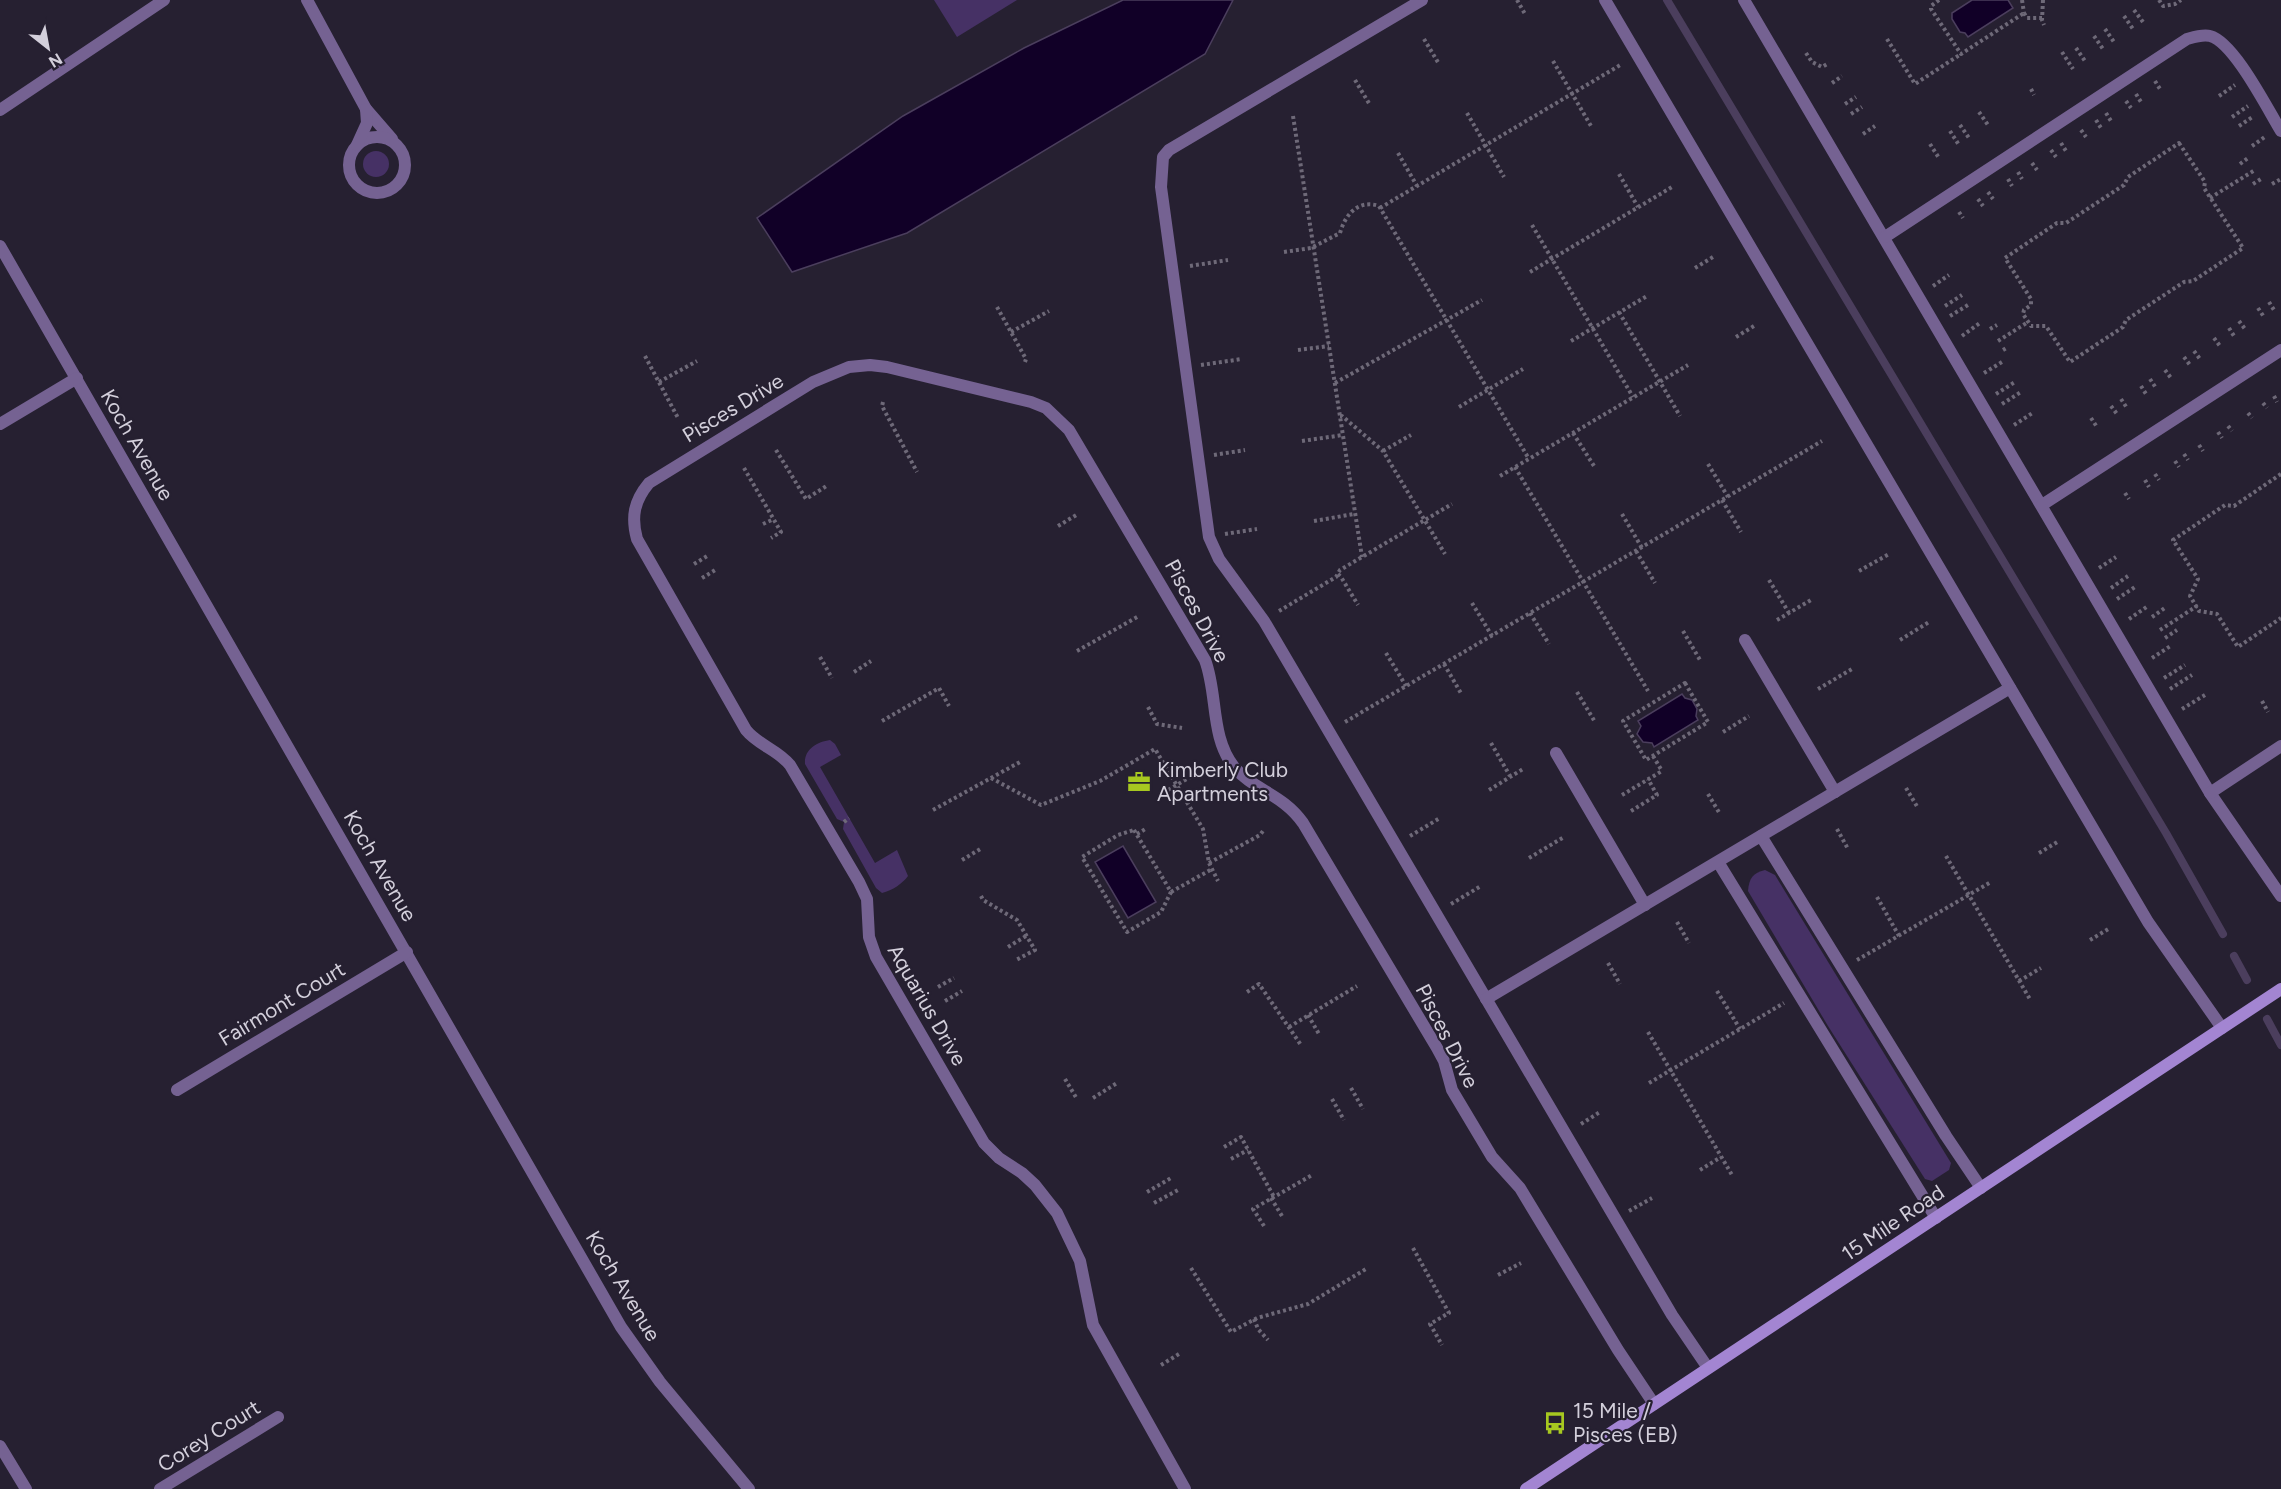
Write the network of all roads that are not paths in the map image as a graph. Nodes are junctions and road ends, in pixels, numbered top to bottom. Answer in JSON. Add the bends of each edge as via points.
{"nodes":[{"id":1,"x":164,"y":0,"type":"edge"},
{"id":2,"x":307,"y":0,"type":"edge"},
{"id":3,"x":1422,"y":0,"type":"edge"},
{"id":4,"x":1605,"y":0,"type":"edge"},
{"id":5,"x":1744,"y":0,"type":"edge"},
{"id":6,"x":0,"y":110,"type":"edge"},
{"id":7,"x":366,"y":110,"type":"junction"},
{"id":8,"x":2281,"y":131,"type":"edge"},
{"id":9,"x":357,"y":146,"type":"junction"},
{"id":10,"x":398,"y":146,"type":"junction"},
{"id":11,"x":1885,"y":237,"type":"junction"},
{"id":12,"x":0,"y":246,"type":"edge"},
{"id":13,"x":2281,"y":350,"type":"edge"},
{"id":14,"x":77,"y":378,"type":"junction"},
{"id":15,"x":0,"y":424,"type":"edge"},
{"id":16,"x":635,"y":505,"type":"joint"},
{"id":17,"x":2042,"y":505,"type":"junction"},
{"id":18,"x":1745,"y":640,"type":"dead end"},
{"id":19,"x":2010,"y":688,"type":"junction"},
{"id":20,"x":2281,"y":746,"type":"edge"},
{"id":21,"x":1556,"y":753,"type":"dead end"},
{"id":22,"x":1835,"y":792,"type":"junction"},
{"id":23,"x":2210,"y":793,"type":"junction"},
{"id":24,"x":1761,"y":836,"type":"junction"},
{"id":25,"x":1718,"y":862,"type":"junction"},
{"id":26,"x":2281,"y":896,"type":"edge"},
{"id":27,"x":1645,"y":905,"type":"junction"},
{"id":28,"x":407,"y":952,"type":"junction"},
{"id":29,"x":2281,"y":989,"type":"edge"},
{"id":30,"x":1486,"y":999,"type":"junction"},
{"id":31,"x":2222,"y":1028,"type":"junction"},
{"id":32,"x":177,"y":1090,"type":"dead end"},
{"id":33,"x":1980,"y":1188,"type":"junction"},
{"id":34,"x":1936,"y":1218,"type":"junction"},
{"id":35,"x":1708,"y":1368,"type":"junction"},
{"id":36,"x":1654,"y":1404,"type":"junction"},
{"id":37,"x":278,"y":1417,"type":"dead end"},
{"id":38,"x":0,"y":1446,"type":"edge"},
{"id":39,"x":26,"y":1489,"type":"edge"},
{"id":40,"x":160,"y":1489,"type":"edge"},
{"id":41,"x":749,"y":1489,"type":"edge"},
{"id":42,"x":1185,"y":1489,"type":"edge"},
{"id":43,"x":1526,"y":1489,"type":"edge"}],
"edges":[{"from":1,"to":6,"type":"street"},
{"from":2,"to":7,"type":"street"},
{"from":3,"to":30,"type":"street","via":[[1169,150],[1163,157],[1161,187],[1212,543],[1264,621]]},
{"from":4,"to":19,"type":"street"},
{"from":5,"to":11,"type":"street"},
{"from":7,"to":9,"type":"street","via":[[367,123]]},
{"from":7,"to":10,"type":"street"},
{"from":8,"to":11,"type":"street","via":[[2234,56],[2208,35],[2187,39]]},
{"from":9,"to":10,"type":"street","via":[[364,140],[382,137]]},
{"from":9,"to":10,"type":"street","via":[[351,153],[349,171],[358,187],[375,194],[385,193],[401,182],[406,163]]},
{"from":11,"to":17,"type":"street"},
{"from":12,"to":14,"type":"street","name":"Koch Avenue"},
{"from":13,"to":17,"type":"street"},
{"from":14,"to":15,"type":"street"},
{"from":14,"to":28,"type":"street","name":"Koch Avenue"},
{"from":16,"to":36,"type":"street","name":"Pisces Drive","via":[[641,492],[660,475],[813,382],[849,367],[887,367],[1030,402],[1058,418],[1080,446],[1205,660],[1227,756],[1238,770],[1290,805],[1303,823],[1437,1048],[1452,1090],[1492,1157],[1520,1188]]},
{"from":16,"to":42,"type":"street","name":"Aquarius Drive","via":[[637,539],[746,730],[790,765],[859,882],[867,899],[869,937],[876,957],[984,1143],[1035,1185],[1058,1213],[1080,1261],[1093,1325]]},
{"from":17,"to":23,"type":"street"},
{"from":18,"to":22,"type":"street"},
{"from":19,"to":22,"type":"street"},
{"from":19,"to":31,"type":"street","via":[[2148,922]]},
{"from":20,"to":23,"type":"street"},
{"from":21,"to":27,"type":"street"},
{"from":22,"to":24,"type":"street"},
{"from":23,"to":26,"type":"street"},
{"from":24,"to":25,"type":"street"},
{"from":24,"to":33,"type":"street"},
{"from":25,"to":27,"type":"street"},
{"from":25,"to":34,"type":"street"},
{"from":27,"to":30,"type":"street"},
{"from":28,"to":32,"type":"street","name":"Fairmont Court"},
{"from":28,"to":41,"type":"street","name":"Koch Avenue","via":[[621,1327],[660,1382]]},
{"from":29,"to":31,"type":"main road","name":"15 Mile Road"},
{"from":30,"to":35,"type":"street","via":[[1672,1315]]},
{"from":31,"to":33,"type":"main road","name":"15 Mile Road"},
{"from":33,"to":34,"type":"main road","name":"15 Mile Road"},
{"from":34,"to":35,"type":"main road","name":"15 Mile Road"},
{"from":35,"to":36,"type":"main road","name":"15 Mile Road"},
{"from":36,"to":43,"type":"main road","name":"15 Mile Road"},
{"from":37,"to":40,"type":"street","name":"Corey Court"},
{"from":38,"to":39,"type":"street"}]}
